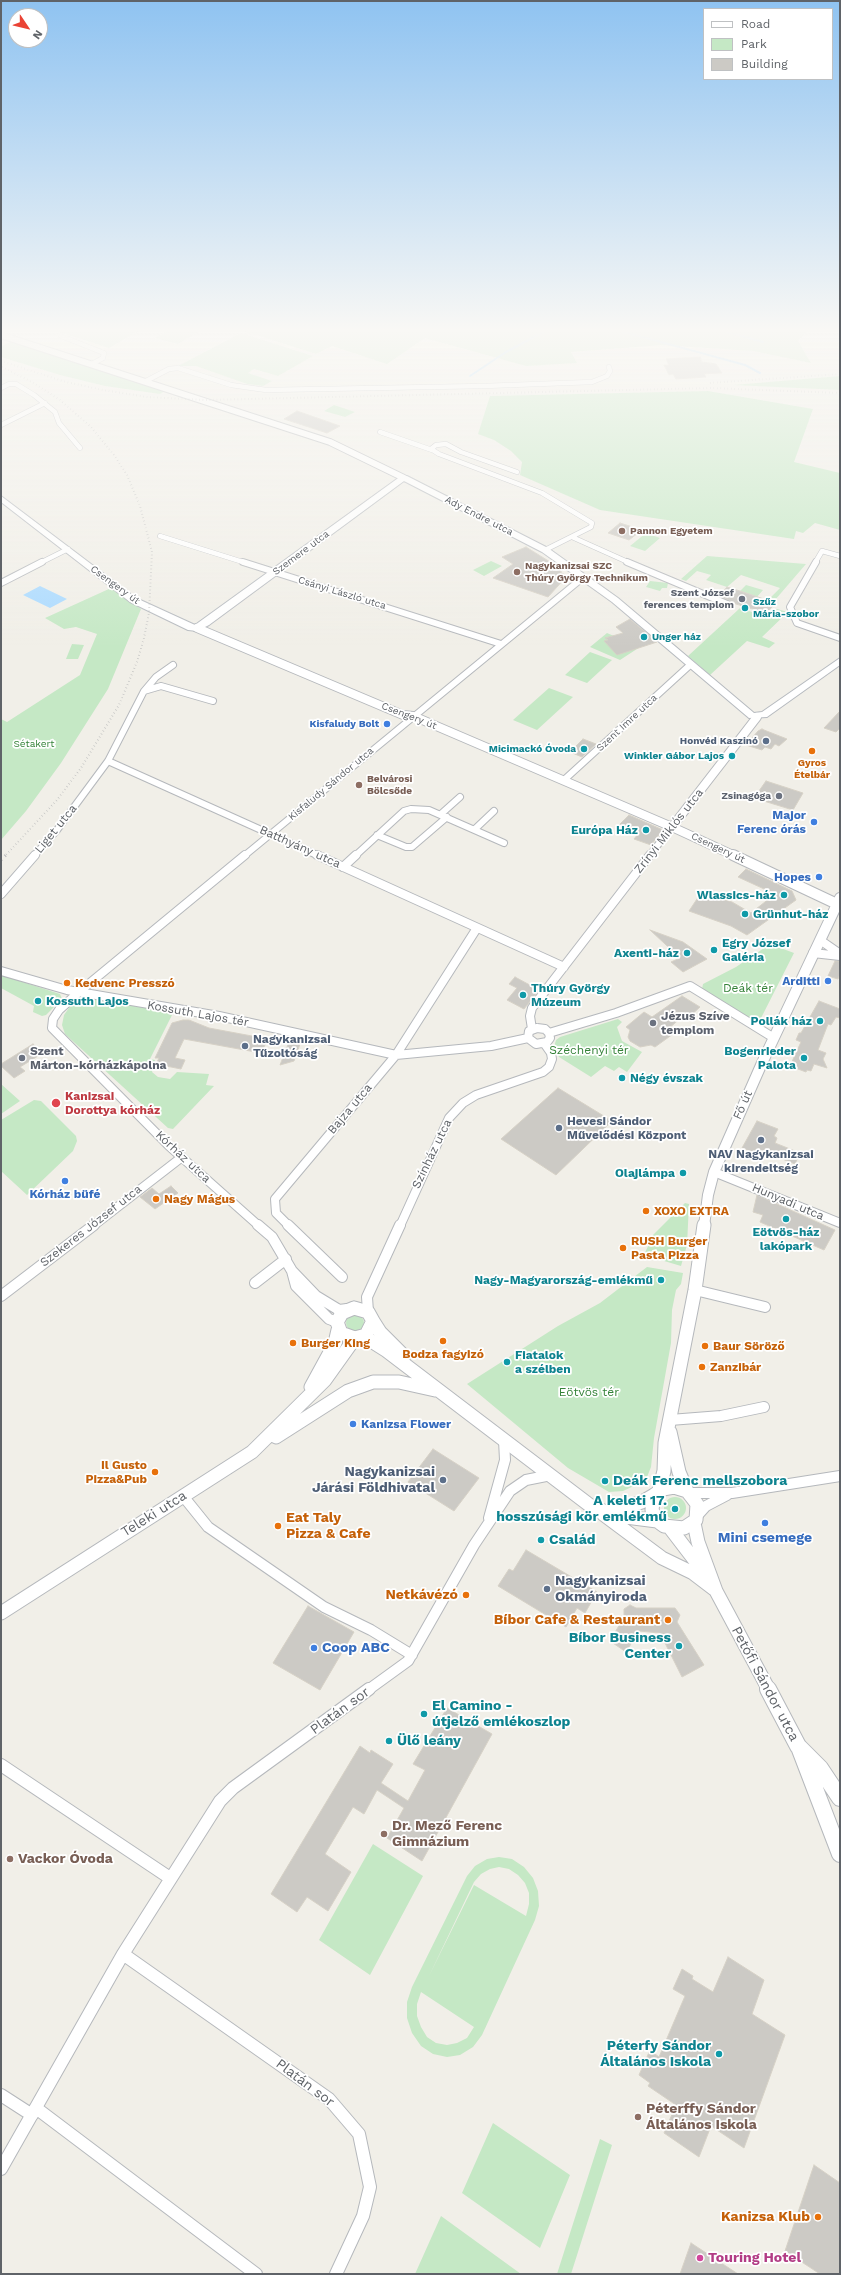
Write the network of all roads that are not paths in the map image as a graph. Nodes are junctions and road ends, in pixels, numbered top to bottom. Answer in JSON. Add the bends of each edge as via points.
{"nodes":[{"id":1,"x":70,"y":436,"type":"edge"},
{"id":2,"x":312,"y":436,"type":"edge"},
{"id":3,"x":392,"y":436,"type":"edge"},
{"id":4,"x":80,"y":448,"type":"dead end"},
{"id":5,"x":432,"y":450,"type":"junction"},
{"id":6,"x":517,"y":472,"type":"dead end"},
{"id":7,"x":404,"y":478,"type":"junction"},
{"id":8,"x":1,"y":498,"type":"edge"},
{"id":9,"x":160,"y":536,"type":"dead end"},
{"id":10,"x":572,"y":537,"type":"junction"},
{"id":11,"x":68,"y":549,"type":"junction"},
{"id":12,"x":545,"y":550,"type":"junction"},
{"id":13,"x":840,"y":556,"type":"edge"},
{"id":14,"x":276,"y":572,"type":"junction"},
{"id":15,"x":585,"y":578,"type":"junction"},
{"id":16,"x":1,"y":583,"type":"edge"},
{"id":17,"x":727,"y":604,"type":"dead end"},
{"id":18,"x":197,"y":628,"type":"junction"},
{"id":19,"x":840,"y":638,"type":"edge"},
{"id":20,"x":501,"y":644,"type":"junction"},
{"id":21,"x":840,"y":661,"type":"edge"},
{"id":22,"x":173,"y":665,"type":"dead end"},
{"id":23,"x":690,"y":665,"type":"junction"},
{"id":24,"x":144,"y":691,"type":"junction"},
{"id":25,"x":213,"y":701,"type":"dead end"},
{"id":26,"x":413,"y":716,"type":"junction"},
{"id":27,"x":757,"y":717,"type":"junction"},
{"id":28,"x":108,"y":761,"type":"junction"},
{"id":29,"x":564,"y":780,"type":"junction"},
{"id":30,"x":460,"y":797,"type":"dead end"},
{"id":31,"x":494,"y":811,"type":"dead end"},
{"id":32,"x":444,"y":815,"type":"junction"},
{"id":33,"x":672,"y":827,"type":"junction"},
{"id":34,"x":475,"y":829,"type":"junction"},
{"id":35,"x":272,"y":834,"type":"junction"},
{"id":36,"x":377,"y":835,"type":"junction"},
{"id":37,"x":504,"y":843,"type":"dead end"},
{"id":38,"x":343,"y":867,"type":"junction"},
{"id":39,"x":1,"y":894,"type":"edge"},
{"id":40,"x":839,"y":903,"type":"edge"},
{"id":41,"x":477,"y":928,"type":"junction"},
{"id":42,"x":820,"y":940,"type":"junction"},
{"id":43,"x":813,"y":953,"type":"junction"},
{"id":44,"x":840,"y":955,"type":"edge"},
{"id":45,"x":564,"y":967,"type":"junction"},
{"id":46,"x":1,"y":971,"type":"edge"},
{"id":47,"x":79,"y":992,"type":"junction"},
{"id":48,"x":532,"y":1029,"type":"junction"},
{"id":49,"x":549,"y":1033,"type":"junction"},
{"id":50,"x":528,"y":1038,"type":"junction"},
{"id":51,"x":774,"y":1038,"type":"junction"},
{"id":52,"x":544,"y":1043,"type":"junction"},
{"id":53,"x":396,"y":1055,"type":"junction"},
{"id":54,"x":182,"y":1158,"type":"junction"},
{"id":55,"x":714,"y":1172,"type":"junction"},
{"id":56,"x":840,"y":1223,"type":"edge"},
{"id":57,"x":286,"y":1259,"type":"junction"},
{"id":58,"x":292,"y":1271,"type":"junction"},
{"id":59,"x":342,"y":1277,"type":"dead end"},
{"id":60,"x":255,"y":1283,"type":"dead end"},
{"id":61,"x":695,"y":1290,"type":"junction"},
{"id":62,"x":1,"y":1296,"type":"edge"},
{"id":63,"x":367,"y":1297,"type":"junction"},
{"id":64,"x":765,"y":1307,"type":"dead end"},
{"id":65,"x":350,"y":1309,"type":"junction"},
{"id":66,"x":370,"y":1317,"type":"junction"},
{"id":67,"x":337,"y":1326,"type":"junction"},
{"id":68,"x":358,"y":1338,"type":"junction"},
{"id":69,"x":440,"y":1391,"type":"junction"},
{"id":70,"x":299,"y":1406,"type":"junction"},
{"id":71,"x":764,"y":1407,"type":"dead end"},
{"id":72,"x":670,"y":1425,"type":"junction"},
{"id":73,"x":504,"y":1440,"type":"junction"},
{"id":74,"x":252,"y":1452,"type":"junction"},
{"id":75,"x":551,"y":1475,"type":"junction"},
{"id":76,"x":840,"y":1476,"type":"edge"},
{"id":77,"x":688,"y":1492,"type":"junction"},
{"id":78,"x":657,"y":1493,"type":"junction"},
{"id":79,"x":732,"y":1493,"type":"junction"},
{"id":80,"x":183,"y":1496,"type":"junction"},
{"id":81,"x":592,"y":1507,"type":"junction"},
{"id":82,"x":606,"y":1512,"type":"junction"},
{"id":83,"x":696,"y":1520,"type":"junction"},
{"id":84,"x":657,"y":1521,"type":"junction"},
{"id":85,"x":487,"y":1525,"type":"junction"},
{"id":86,"x":670,"y":1528,"type":"junction"},
{"id":87,"x":714,"y":1587,"type":"junction"},
{"id":88,"x":1,"y":1613,"type":"edge"},
{"id":89,"x":412,"y":1655,"type":"junction"},
{"id":90,"x":798,"y":1746,"type":"junction"},
{"id":91,"x":1,"y":1766,"type":"edge"},
{"id":92,"x":840,"y":1798,"type":"edge"},
{"id":93,"x":840,"y":1854,"type":"edge"},
{"id":94,"x":170,"y":1878,"type":"junction"},
{"id":95,"x":123,"y":1954,"type":"junction"},
{"id":96,"x":1,"y":2095,"type":"edge"},
{"id":97,"x":34,"y":2112,"type":"junction"},
{"id":98,"x":1,"y":2169,"type":"edge"},
{"id":99,"x":256,"y":2274,"type":"edge"},
{"id":100,"x":336,"y":2274,"type":"edge"}],
"edges":[{"from":1,"to":4,"type":"street"},
{"from":2,"to":7,"type":"street","name":"Ady Endre utca","via":[[330,442]]},
{"from":3,"to":5,"type":"street"},
{"from":5,"to":6,"type":"street","via":[[436,445],[446,444],[460,452]]},
{"from":5,"to":10,"type":"street","via":[[542,493],[592,525]]},
{"from":7,"to":12,"type":"main road","name":"Ady Endre utca"},
{"from":7,"to":14,"type":"main road","name":"Szemere utca"},
{"from":8,"to":11,"type":"main road","name":"Csengery út"},
{"from":9,"to":14,"type":"street","name":"Csányi László utca"},
{"from":10,"to":12,"type":"street"},
{"from":10,"to":17,"type":"street","via":[[675,581],[696,593]]},
{"from":11,"to":16,"type":"street"},
{"from":11,"to":18,"type":"main road","name":"Csengery út","via":[[133,600],[175,621]]},
{"from":12,"to":15,"type":"main road","name":"Ady Endre utca"},
{"from":13,"to":19,"type":"street","via":[[822,551],[791,604],[797,623]]},
{"from":14,"to":18,"type":"main road","name":"Szemere utca"},
{"from":14,"to":20,"type":"street","name":"Csányi László utca"},
{"from":15,"to":20,"type":"street","name":"Kisfaludy Sándor utca"},
{"from":15,"to":23,"type":"main road","name":"Ady Endre utca","via":[[638,619]]},
{"from":18,"to":26,"type":"street","name":"Csengery út","via":[[403,715]]},
{"from":20,"to":26,"type":"street","name":"Kisfaludy Sándor utca"},
{"from":21,"to":27,"type":"main road","name":"Zrínyi Miklós utca","via":[[768,713]]},
{"from":22,"to":24,"type":"street","via":[[156,677]]},
{"from":23,"to":27,"type":"main road","name":"Ady Endre utca","via":[[746,713]]},
{"from":23,"to":29,"type":"street","name":"Szent Imre utca"},
{"from":24,"to":25,"type":"street","via":[[161,686]]},
{"from":24,"to":28,"type":"street"},
{"from":26,"to":29,"type":"street","name":"Csengery út"},
{"from":26,"to":35,"type":"street","name":"Kisfaludy Sándor utca"},
{"from":27,"to":33,"type":"street","name":"Zrínyi Miklós utca"},
{"from":28,"to":35,"type":"street","name":"Batthyány utca"},
{"from":28,"to":39,"type":"street","name":"Liget utca","via":[[57,830]]},
{"from":29,"to":33,"type":"street","name":"Csengery út"},
{"from":30,"to":32,"type":"street"},
{"from":31,"to":34,"type":"street"},
{"from":32,"to":34,"type":"street"},
{"from":32,"to":36,"type":"street","via":[[422,808],[404,811]]},
{"from":32,"to":36,"type":"street","via":[[412,847]]},
{"from":33,"to":40,"type":"street","name":"Csengery út"},
{"from":33,"to":45,"type":"street","name":"Zrínyi Miklós utca"},
{"from":34,"to":37,"type":"street"},
{"from":35,"to":38,"type":"street","name":"Batthyány utca"},
{"from":35,"to":47,"type":"street","name":"Kisfaludy Sándor utca"},
{"from":36,"to":38,"type":"street"},
{"from":38,"to":41,"type":"street","name":"Batthyány utca"},
{"from":40,"to":42,"type":"street"},
{"from":41,"to":45,"type":"street","name":"Batthyány utca"},
{"from":41,"to":53,"type":"street","name":"Bajza utca"},
{"from":42,"to":43,"type":"street"},
{"from":42,"to":44,"type":"street"},
{"from":43,"to":44,"type":"street"},
{"from":43,"to":51,"type":"street"},
{"from":45,"to":48,"type":"street","name":"Zrínyi Miklós utca","via":[[532,1008]]},
{"from":46,"to":47,"type":"street","name":"Kossuth Lajos tér"},
{"from":47,"to":53,"type":"street","name":"Kossuth Lajos tér","via":[[219,1016]]},
{"from":47,"to":54,"type":"street","name":"Kórház utca","via":[[59,1010],[53,1019],[52,1028]]},
{"from":48,"to":49,"type":"street","via":[[543,1028]]},
{"from":48,"to":50,"type":"street","via":[[528,1033]]},
{"from":49,"to":51,"type":"street","via":[[616,1013],[690,986]]},
{"from":49,"to":52,"type":"street","via":[[549,1040]]},
{"from":50,"to":52,"type":"street","via":[[536,1044]]},
{"from":50,"to":53,"type":"street","name":"Kossuth Lajos tér","via":[[491,1046]]},
{"from":51,"to":55,"type":"street","name":"Fő út"},
{"from":52,"to":63,"type":"street","name":"Színház utca","via":[[552,1056],[550,1064],[543,1072],[476,1096],[463,1103],[449,1118]]},
{"from":53,"to":59,"type":"street","name":"Bajza utca","via":[[275,1199],[276,1212]]},
{"from":54,"to":57,"type":"street","name":"Kórház utca","via":[[267,1232]]},
{"from":54,"to":62,"type":"street","name":"Szekeres József utca"},
{"from":55,"to":56,"type":"street","name":"Hunyadi utca"},
{"from":55,"to":61,"type":"street","via":[[708,1195]]},
{"from":57,"to":58,"type":"street","name":"Kórház utca"},
{"from":57,"to":60,"type":"street"},
{"from":58,"to":65,"type":"street","name":"Kórház utca","via":[[322,1301],[339,1310]]},
{"from":58,"to":67,"type":"street","name":"Kórház utca","via":[[296,1286]]},
{"from":61,"to":64,"type":"street"},
{"from":61,"to":72,"type":"street"},
{"from":63,"to":65,"type":"street","name":"Színház utca"},
{"from":63,"to":66,"type":"street","name":"Színház utca"},
{"from":65,"to":66,"type":"street"},
{"from":65,"to":67,"type":"street","via":[[342,1313]]},
{"from":66,"to":68,"type":"street","via":[[370,1331]]},
{"from":66,"to":69,"type":"street","via":[[385,1337]]},
{"from":67,"to":68,"type":"street","via":[[345,1336]]},
{"from":67,"to":70,"type":"street","name":"Teleki utca","via":[[335,1343],[322,1370]]},
{"from":68,"to":69,"type":"street","via":[[379,1345]]},
{"from":68,"to":70,"type":"street","name":"Teleki utca","via":[[329,1375]]},
{"from":69,"to":73,"type":"street"},
{"from":69,"to":74,"type":"street","via":[[389,1381],[363,1385],[348,1391]]},
{"from":70,"to":74,"type":"street","name":"Teleki utca"},
{"from":71,"to":72,"type":"street"},
{"from":72,"to":77,"type":"street","via":[[678,1472]]},
{"from":72,"to":78,"type":"street","via":[[665,1443],[664,1472]]},
{"from":73,"to":75,"type":"street"},
{"from":73,"to":85,"type":"street","name":"Platán sor","via":[[503,1471]]},
{"from":74,"to":80,"type":"street","name":"Teleki utca"},
{"from":75,"to":81,"type":"street"},
{"from":75,"to":85,"type":"street","name":"Platán sor","via":[[526,1480],[510,1491]]},
{"from":76,"to":79,"type":"street"},
{"from":77,"to":78,"type":"street","via":[[674,1487]]},
{"from":77,"to":79,"type":"street"},
{"from":77,"to":83,"type":"street","via":[[697,1504]]},
{"from":78,"to":82,"type":"street","via":[[642,1502]]},
{"from":78,"to":84,"type":"street","via":[[651,1505]]},
{"from":79,"to":83,"type":"street","via":[[706,1506]]},
{"from":80,"to":88,"type":"street","name":"Teleki utca"},
{"from":80,"to":89,"type":"street","via":[[202,1521],[213,1530],[324,1607],[371,1630]]},
{"from":81,"to":82,"type":"street"},
{"from":81,"to":87,"type":"street","via":[[662,1558],[699,1576]]},
{"from":82,"to":84,"type":"street"},
{"from":83,"to":86,"type":"street","via":[[684,1528]]},
{"from":83,"to":87,"type":"street","name":"Petőfi Sándor utca","via":[[698,1542]]},
{"from":84,"to":86,"type":"street"},
{"from":85,"to":89,"type":"street","name":"Platán sor"},
{"from":86,"to":87,"type":"street","name":"Petőfi Sándor utca"},
{"from":87,"to":90,"type":"street","name":"Petőfi Sándor utca"},
{"from":89,"to":94,"type":"street","name":"Platán sor","via":[[404,1665],[227,1793]]},
{"from":90,"to":92,"type":"street","name":"Petőfi Sándor utca","via":[[811,1756]]},
{"from":90,"to":93,"type":"street"},
{"from":91,"to":94,"type":"street"},
{"from":94,"to":95,"type":"street","name":"Platán sor"},
{"from":95,"to":97,"type":"street","name":"Platán sor"},
{"from":95,"to":100,"type":"street","name":"Platán sor","via":[[329,2098],[359,2134],[370,2187],[363,2216]]},
{"from":96,"to":97,"type":"street"},
{"from":97,"to":98,"type":"street","name":"Platán sor"},
{"from":97,"to":99,"type":"street"}]}
